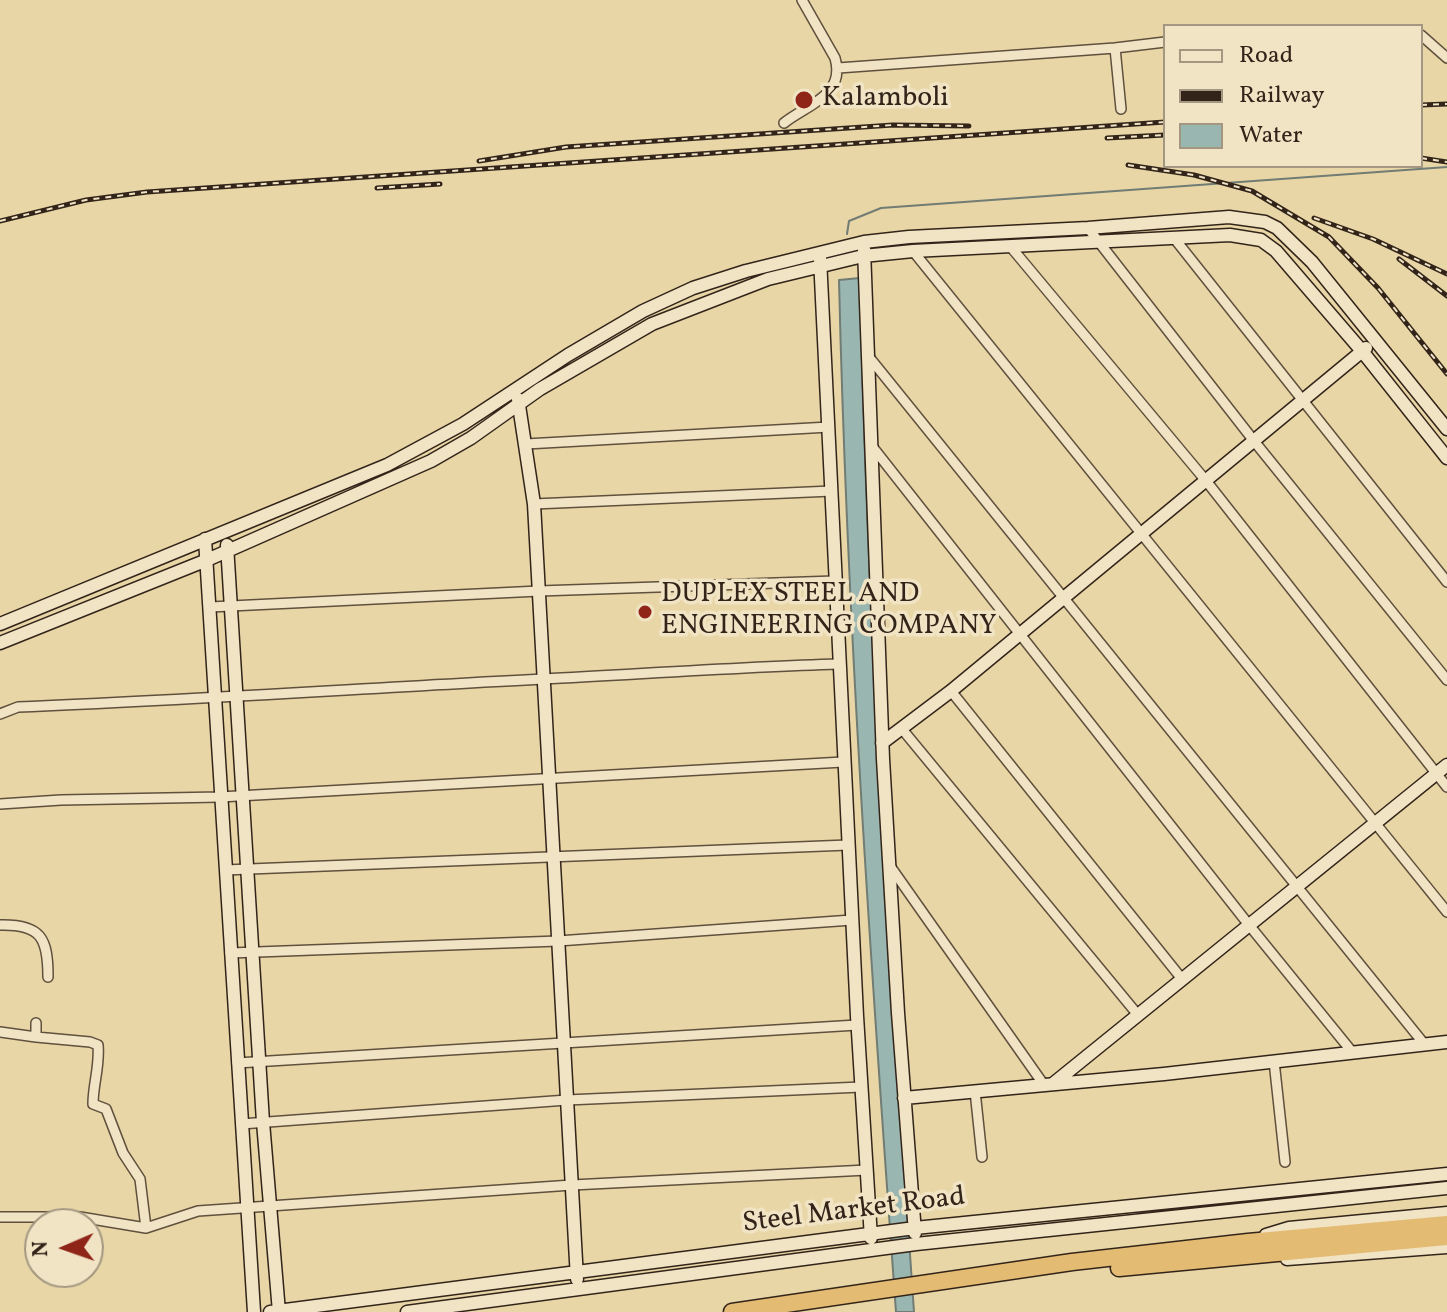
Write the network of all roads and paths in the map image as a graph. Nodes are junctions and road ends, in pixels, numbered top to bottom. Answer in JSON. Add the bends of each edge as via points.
{"nodes":[{"id":1,"x":802,"y":0,"type":"edge"},
{"id":2,"x":1423,"y":37,"type":"edge"},
{"id":3,"x":1163,"y":42,"type":"edge"},
{"id":4,"x":1115,"y":48,"type":"junction"},
{"id":5,"x":1447,"y":58,"type":"edge"},
{"id":6,"x":838,"y":68,"type":"junction"},
{"id":7,"x":1121,"y":109,"type":"dead end"},
{"id":8,"x":784,"y":123,"type":"dead end"},
{"id":9,"x":1088,"y":228,"type":"junction"},
{"id":10,"x":1174,"y":238,"type":"junction"},
{"id":11,"x":1097,"y":243,"type":"junction"},
{"id":12,"x":1010,"y":246,"type":"junction"},
{"id":13,"x":858,"y":250,"type":"junction"},
{"id":14,"x":913,"y":251,"type":"junction"},
{"id":15,"x":822,"y":258,"type":"junction"},
{"id":16,"x":1376,"y":341,"type":"junction"},
{"id":17,"x":1362,"y":351,"type":"junction"},
{"id":18,"x":867,"y":355,"type":"junction"},
{"id":19,"x":517,"y":388,"type":"junction"},
{"id":20,"x":1304,"y":401,"type":"junction"},
{"id":21,"x":519,"y":405,"type":"junction"},
{"id":22,"x":829,"y":427,"type":"junction"},
{"id":23,"x":1447,"y":429,"type":"edge"},
{"id":24,"x":1254,"y":441,"type":"junction"},
{"id":25,"x":526,"y":444,"type":"junction"},
{"id":26,"x":871,"y":445,"type":"junction"},
{"id":27,"x":1447,"y":458,"type":"edge"},
{"id":28,"x":1207,"y":482,"type":"junction"},
{"id":29,"x":832,"y":491,"type":"junction"},
{"id":30,"x":534,"y":504,"type":"junction"},
{"id":31,"x":225,"y":530,"type":"junction"},
{"id":32,"x":1140,"y":535,"type":"junction"},
{"id":33,"x":205,"y":539,"type":"junction"},
{"id":34,"x":227,"y":551,"type":"junction"},
{"id":35,"x":207,"y":560,"type":"junction"},
{"id":36,"x":835,"y":581,"type":"junction"},
{"id":37,"x":1447,"y":582,"type":"edge"},
{"id":38,"x":539,"y":591,"type":"junction"},
{"id":39,"x":1065,"y":597,"type":"junction"},
{"id":40,"x":230,"y":606,"type":"junction"},
{"id":41,"x":210,"y":607,"type":"junction"},
{"id":42,"x":0,"y":624,"type":"edge"},
{"id":43,"x":1020,"y":635,"type":"junction"},
{"id":44,"x":0,"y":643,"type":"edge"},
{"id":45,"x":839,"y":664,"type":"junction"},
{"id":46,"x":544,"y":679,"type":"junction"},
{"id":47,"x":1447,"y":680,"type":"edge"},
{"id":48,"x":951,"y":691,"type":"junction"},
{"id":49,"x":235,"y":697,"type":"junction"},
{"id":50,"x":215,"y":699,"type":"junction"},
{"id":51,"x":0,"y":714,"type":"edge"},
{"id":52,"x":902,"y":729,"type":"junction"},
{"id":53,"x":882,"y":743,"type":"junction"},
{"id":54,"x":843,"y":762,"type":"junction"},
{"id":55,"x":1447,"y":765,"type":"edge"},
{"id":56,"x":1436,"y":774,"type":"junction"},
{"id":57,"x":549,"y":779,"type":"junction"},
{"id":58,"x":1447,"y":787,"type":"edge"},
{"id":59,"x":241,"y":796,"type":"junction"},
{"id":60,"x":220,"y":797,"type":"junction"},
{"id":61,"x":0,"y":804,"type":"edge"},
{"id":62,"x":1375,"y":824,"type":"junction"},
{"id":63,"x":848,"y":845,"type":"junction"},
{"id":64,"x":554,"y":858,"type":"junction"},
{"id":65,"x":890,"y":866,"type":"junction"},
{"id":66,"x":246,"y":869,"type":"junction"},
{"id":67,"x":225,"y":870,"type":"junction"},
{"id":68,"x":1298,"y":886,"type":"junction"},
{"id":69,"x":1447,"y":912,"type":"edge"},
{"id":70,"x":852,"y":920,"type":"junction"},
{"id":71,"x":0,"y":925,"type":"edge"},
{"id":72,"x":1249,"y":925,"type":"junction"},
{"id":73,"x":558,"y":941,"type":"junction"},
{"id":74,"x":230,"y":953,"type":"junction"},
{"id":75,"x":252,"y":953,"type":"junction"},
{"id":76,"x":48,"y":977,"type":"dead end"},
{"id":77,"x":1182,"y":979,"type":"junction"},
{"id":78,"x":1138,"y":1015,"type":"junction"},
{"id":79,"x":36,"y":1023,"type":"dead end"},
{"id":80,"x":857,"y":1025,"type":"junction"},
{"id":81,"x":0,"y":1032,"type":"edge"},
{"id":82,"x":36,"y":1037,"type":"junction"},
{"id":83,"x":1447,"y":1042,"type":"edge"},
{"id":84,"x":564,"y":1043,"type":"junction"},
{"id":85,"x":1425,"y":1045,"type":"junction"},
{"id":86,"x":1353,"y":1053,"type":"junction"},
{"id":87,"x":259,"y":1061,"type":"junction"},
{"id":88,"x":1274,"y":1061,"type":"junction"},
{"id":89,"x":237,"y":1063,"type":"junction"},
{"id":90,"x":1048,"y":1084,"type":"junction"},
{"id":91,"x":861,"y":1087,"type":"junction"},
{"id":92,"x":975,"y":1091,"type":"junction"},
{"id":93,"x":904,"y":1098,"type":"junction"},
{"id":94,"x":567,"y":1100,"type":"junction"},
{"id":95,"x":263,"y":1122,"type":"junction"},
{"id":96,"x":241,"y":1124,"type":"junction"},
{"id":97,"x":982,"y":1157,"type":"dead end"},
{"id":98,"x":1285,"y":1162,"type":"dead end"},
{"id":99,"x":867,"y":1170,"type":"junction"},
{"id":100,"x":1447,"y":1174,"type":"edge"},
{"id":101,"x":572,"y":1185,"type":"junction"},
{"id":102,"x":1447,"y":1188,"type":"edge"},
{"id":103,"x":1291,"y":1189,"type":"junction"},
{"id":104,"x":1293,"y":1204,"type":"junction"},
{"id":105,"x":269,"y":1206,"type":"junction"},
{"id":106,"x":248,"y":1208,"type":"junction"},
{"id":107,"x":1447,"y":1213,"type":"edge"},
{"id":108,"x":0,"y":1217,"type":"edge"},
{"id":109,"x":1447,"y":1224,"type":"edge"},
{"id":110,"x":146,"y":1228,"type":"junction"},
{"id":111,"x":915,"y":1228,"type":"junction"},
{"id":112,"x":871,"y":1233,"type":"junction"},
{"id":113,"x":1447,"y":1237,"type":"edge"},
{"id":114,"x":916,"y":1244,"type":"junction"},
{"id":115,"x":1447,"y":1247,"type":"edge"},
{"id":116,"x":1247,"y":1249,"type":"junction"},
{"id":117,"x":872,"y":1250,"type":"junction"},
{"id":118,"x":576,"y":1272,"type":"junction"},
{"id":119,"x":577,"y":1289,"type":"junction"},
{"id":120,"x":872,"y":1296,"type":"junction"},
{"id":121,"x":254,"y":1312,"type":"edge"},
{"id":122,"x":276,"y":1312,"type":"edge"},
{"id":123,"x":407,"y":1312,"type":"edge"},
{"id":124,"x":732,"y":1312,"type":"edge"},
{"id":125,"x":801,"y":1312,"type":"edge"}],
"edges":[{"from":1,"to":6,"type":"street"},
{"from":2,"to":5,"type":"street"},
{"from":3,"to":4,"type":"street"},
{"from":4,"to":6,"type":"street"},
{"from":4,"to":7,"type":"street"},
{"from":6,"to":8,"type":"street","via":[[816,106]]},
{"from":9,"to":11,"type":"street"},
{"from":9,"to":13,"type":"street","via":[[909,237]]},
{"from":9,"to":16,"type":"street","via":[[1229,217],[1265,222],[1289,237]]},
{"from":10,"to":11,"type":"street"},
{"from":10,"to":17,"type":"street","via":[[1230,235],[1261,240]]},
{"from":10,"to":20,"type":"street"},
{"from":11,"to":12,"type":"street"},
{"from":11,"to":24,"type":"street"},
{"from":12,"to":14,"type":"street"},
{"from":12,"to":28,"type":"street"},
{"from":13,"to":14,"type":"street"},
{"from":13,"to":15,"type":"street"},
{"from":13,"to":18,"type":"street"},
{"from":14,"to":32,"type":"street"},
{"from":15,"to":19,"type":"street","via":[[746,271],[693,288],[643,311]]},
{"from":15,"to":21,"type":"street","via":[[652,324]]},
{"from":15,"to":22,"type":"street"},
{"from":16,"to":17,"type":"street"},
{"from":16,"to":23,"type":"street"},
{"from":17,"to":20,"type":"street"},
{"from":17,"to":27,"type":"street"},
{"from":18,"to":26,"type":"street"},
{"from":18,"to":39,"type":"street"},
{"from":19,"to":21,"type":"street"},
{"from":19,"to":31,"type":"street","via":[[387,465]]},
{"from":20,"to":24,"type":"street"},
{"from":20,"to":37,"type":"street"},
{"from":21,"to":25,"type":"street"},
{"from":21,"to":34,"type":"street","via":[[431,461]]},
{"from":22,"to":25,"type":"street"},
{"from":22,"to":29,"type":"street"},
{"from":24,"to":28,"type":"street"},
{"from":24,"to":47,"type":"street"},
{"from":25,"to":30,"type":"street"},
{"from":26,"to":43,"type":"street"},
{"from":26,"to":53,"type":"street"},
{"from":28,"to":32,"type":"street"},
{"from":28,"to":56,"type":"street"},
{"from":29,"to":30,"type":"street"},
{"from":29,"to":36,"type":"street"},
{"from":30,"to":38,"type":"street"},
{"from":31,"to":33,"type":"street"},
{"from":31,"to":34,"type":"street"},
{"from":32,"to":39,"type":"street"},
{"from":32,"to":62,"type":"street"},
{"from":33,"to":35,"type":"street"},
{"from":33,"to":42,"type":"street"},
{"from":34,"to":35,"type":"street"},
{"from":34,"to":40,"type":"street"},
{"from":35,"to":41,"type":"street"},
{"from":35,"to":44,"type":"street"},
{"from":36,"to":38,"type":"street"},
{"from":36,"to":45,"type":"street"},
{"from":38,"to":40,"type":"street"},
{"from":38,"to":46,"type":"street"},
{"from":39,"to":43,"type":"street"},
{"from":39,"to":68,"type":"street"},
{"from":40,"to":41,"type":"street"},
{"from":40,"to":49,"type":"street"},
{"from":41,"to":50,"type":"street"},
{"from":43,"to":48,"type":"street"},
{"from":43,"to":72,"type":"street"},
{"from":45,"to":46,"type":"street"},
{"from":45,"to":54,"type":"street"},
{"from":46,"to":49,"type":"street"},
{"from":46,"to":57,"type":"street"},
{"from":48,"to":52,"type":"street"},
{"from":48,"to":77,"type":"street"},
{"from":49,"to":50,"type":"street"},
{"from":49,"to":59,"type":"street"},
{"from":50,"to":51,"type":"street","via":[[18,707]]},
{"from":50,"to":60,"type":"street"},
{"from":52,"to":53,"type":"street"},
{"from":52,"to":78,"type":"street"},
{"from":53,"to":65,"type":"street"},
{"from":54,"to":57,"type":"street"},
{"from":54,"to":63,"type":"street"},
{"from":55,"to":56,"type":"street"},
{"from":56,"to":58,"type":"street"},
{"from":56,"to":62,"type":"street"},
{"from":57,"to":59,"type":"street"},
{"from":57,"to":64,"type":"street"},
{"from":59,"to":60,"type":"street"},
{"from":59,"to":66,"type":"street"},
{"from":60,"to":61,"type":"street"},
{"from":60,"to":67,"type":"street"},
{"from":62,"to":68,"type":"street"},
{"from":62,"to":69,"type":"street"},
{"from":63,"to":64,"type":"street"},
{"from":63,"to":70,"type":"street"},
{"from":64,"to":66,"type":"street"},
{"from":64,"to":73,"type":"street"},
{"from":65,"to":90,"type":"street"},
{"from":65,"to":93,"type":"street"},
{"from":66,"to":67,"type":"street"},
{"from":66,"to":75,"type":"street"},
{"from":67,"to":74,"type":"street"},
{"from":68,"to":72,"type":"street"},
{"from":68,"to":85,"type":"street"},
{"from":70,"to":73,"type":"street"},
{"from":70,"to":80,"type":"street"},
{"from":71,"to":76,"type":"street","via":[[35,931],[47,955]]},
{"from":72,"to":77,"type":"street"},
{"from":72,"to":86,"type":"street"},
{"from":73,"to":75,"type":"street"},
{"from":73,"to":84,"type":"street"},
{"from":74,"to":75,"type":"street"},
{"from":74,"to":89,"type":"street"},
{"from":75,"to":87,"type":"street"},
{"from":77,"to":78,"type":"street"},
{"from":78,"to":90,"type":"street"},
{"from":79,"to":82,"type":"street"},
{"from":80,"to":84,"type":"street"},
{"from":80,"to":91,"type":"street"},
{"from":81,"to":82,"type":"street"},
{"from":82,"to":110,"type":"street","via":[[98,1045],[93,1104],[106,1109],[140,1179]]},
{"from":83,"to":85,"type":"street"},
{"from":84,"to":87,"type":"street"},
{"from":84,"to":94,"type":"street"},
{"from":85,"to":86,"type":"street"},
{"from":86,"to":88,"type":"street"},
{"from":87,"to":89,"type":"street"},
{"from":87,"to":95,"type":"street"},
{"from":88,"to":90,"type":"street"},
{"from":88,"to":98,"type":"street"},
{"from":89,"to":96,"type":"street"},
{"from":90,"to":92,"type":"street"},
{"from":91,"to":94,"type":"street"},
{"from":91,"to":99,"type":"street"},
{"from":92,"to":93,"type":"street"},
{"from":92,"to":97,"type":"street"},
{"from":93,"to":111,"type":"street"},
{"from":94,"to":95,"type":"street"},
{"from":94,"to":101,"type":"street"},
{"from":95,"to":96,"type":"street"},
{"from":95,"to":105,"type":"street"},
{"from":96,"to":106,"type":"street"},
{"from":99,"to":101,"type":"street"},
{"from":99,"to":112,"type":"street"},
{"from":100,"to":103,"type":"street","name":"Steel Market Road"},
{"from":101,"to":105,"type":"street"},
{"from":101,"to":118,"type":"street"},
{"from":102,"to":104,"type":"street","name":"Steel Market Road"},
{"from":103,"to":104,"type":"street"},
{"from":103,"to":111,"type":"street","name":"Steel Market Road"},
{"from":104,"to":114,"type":"street","name":"Steel Market Road"},
{"from":105,"to":106,"type":"street"},
{"from":105,"to":122,"type":"street"},
{"from":106,"to":110,"type":"street","via":[[198,1211]]},
{"from":106,"to":121,"type":"street"},
{"from":107,"to":116,"type":"street","via":[[1289,1228]]},
{"from":108,"to":110,"type":"street","via":[[70,1216]]},
{"from":109,"to":116,"type":"highway"},
{"from":111,"to":112,"type":"street","name":"Steel Market Road"},
{"from":111,"to":114,"type":"street"},
{"from":112,"to":117,"type":"street"},
{"from":112,"to":118,"type":"street","name":"Steel Market Road"},
{"from":113,"to":116,"type":"highway"},
{"from":114,"to":117,"type":"street","name":"Steel Market Road"},
{"from":115,"to":116,"type":"street","via":[[1314,1259],[1275,1259]]},
{"from":116,"to":120,"type":"highway","via":[[1072,1262]]},
{"from":117,"to":119,"type":"street","name":"Steel Market Road"},
{"from":118,"to":119,"type":"street"},
{"from":118,"to":122,"type":"street","name":"Steel Market Road"},
{"from":119,"to":123,"type":"street","name":"Steel Market Road"},
{"from":120,"to":124,"type":"highway"},
{"from":120,"to":125,"type":"highway"}]}
